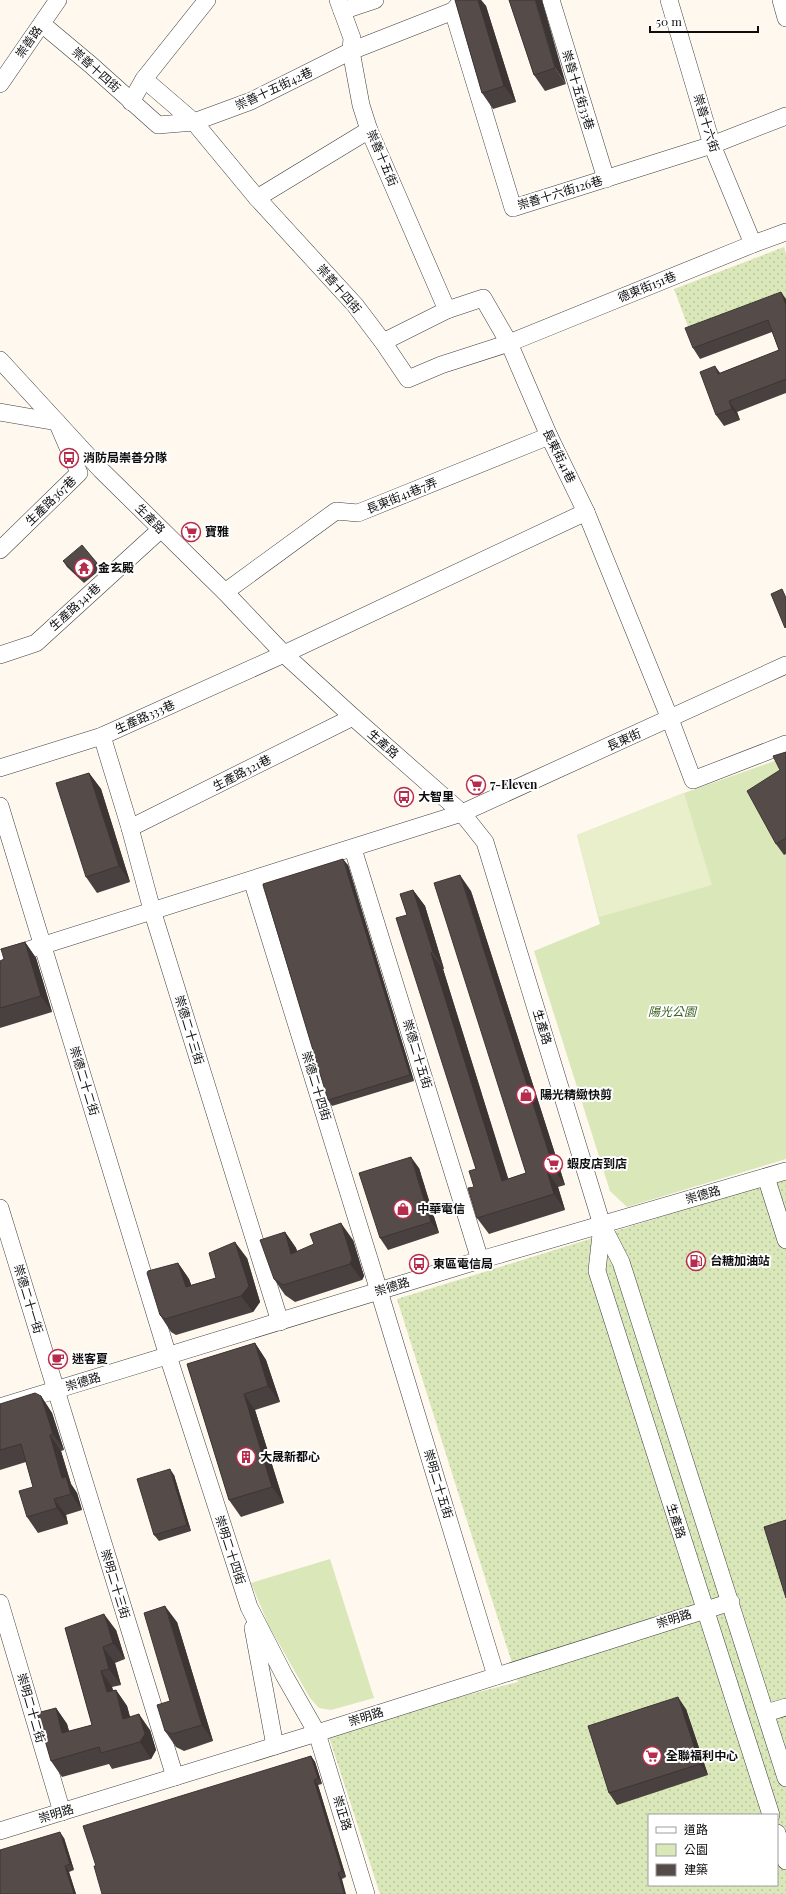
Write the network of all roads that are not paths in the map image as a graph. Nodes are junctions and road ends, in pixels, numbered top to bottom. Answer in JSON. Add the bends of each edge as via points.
{"nodes":[{"id":1,"x":58,"y":0,"type":"edge"},
{"id":2,"x":207,"y":0,"type":"edge"},
{"id":3,"x":375,"y":0,"type":"edge"},
{"id":4,"x":550,"y":0,"type":"edge"},
{"id":5,"x":670,"y":0,"type":"edge"},
{"id":6,"x":781,"y":0,"type":"edge"},
{"id":7,"x":340,"y":5,"type":"edge"},
{"id":8,"x":458,"y":5,"type":"edge"},
{"id":9,"x":786,"y":18,"type":"edge"},
{"id":10,"x":42,"y":24,"type":"junction"},
{"id":11,"x":351,"y":51,"type":"junction"},
{"id":12,"x":144,"y":79,"type":"junction"},
{"id":13,"x":0,"y":84,"type":"edge"},
{"id":14,"x":131,"y":102,"type":"junction"},
{"id":15,"x":786,"y":116,"type":"edge"},
{"id":16,"x":194,"y":122,"type":"junction"},
{"id":17,"x":369,"y":130,"type":"junction"},
{"id":18,"x":712,"y":145,"type":"junction"},
{"id":19,"x":606,"y":179,"type":"junction"},
{"id":20,"x":257,"y":198,"type":"junction"},
{"id":21,"x":786,"y":232,"type":"edge"},
{"id":22,"x":753,"y":244,"type":"junction"},
{"id":23,"x":447,"y":310,"type":"junction"},
{"id":24,"x":383,"y":342,"type":"junction"},
{"id":25,"x":509,"y":343,"type":"junction"},
{"id":26,"x":0,"y":360,"type":"edge"},
{"id":27,"x":0,"y":412,"type":"edge"},
{"id":28,"x":57,"y":422,"type":"junction"},
{"id":29,"x":549,"y":436,"type":"junction"},
{"id":30,"x":586,"y":512,"type":"junction"},
{"id":31,"x":160,"y":530,"type":"junction"},
{"id":32,"x":0,"y":550,"type":"edge"},
{"id":33,"x":225,"y":592,"type":"junction"},
{"id":34,"x":284,"y":654,"type":"junction"},
{"id":35,"x":0,"y":655,"type":"edge"},
{"id":36,"x":786,"y":665,"type":"edge"},
{"id":37,"x":353,"y":717,"type":"junction"},
{"id":38,"x":670,"y":719,"type":"junction"},
{"id":39,"x":102,"y":736,"type":"junction"},
{"id":40,"x":786,"y":744,"type":"edge"},
{"id":41,"x":0,"y":768,"type":"edge"},
{"id":42,"x":0,"y":806,"type":"edge"},
{"id":43,"x":462,"y":813,"type":"junction"},
{"id":44,"x":130,"y":828,"type":"junction"},
{"id":45,"x":353,"y":849,"type":"junction"},
{"id":46,"x":252,"y":880,"type":"junction"},
{"id":47,"x":152,"y":910,"type":"junction"},
{"id":48,"x":43,"y":946,"type":"junction"},
{"id":49,"x":0,"y":959,"type":"edge"},
{"id":50,"x":786,"y":1171,"type":"edge"},
{"id":51,"x":766,"y":1177,"type":"junction"},
{"id":52,"x":0,"y":1208,"type":"edge"},
{"id":53,"x":602,"y":1225,"type":"junction"},
{"id":54,"x":786,"y":1240,"type":"edge"},
{"id":55,"x":480,"y":1260,"type":"junction"},
{"id":56,"x":379,"y":1291,"type":"junction"},
{"id":57,"x":280,"y":1322,"type":"junction"},
{"id":58,"x":168,"y":1356,"type":"junction"},
{"id":59,"x":56,"y":1390,"type":"junction"},
{"id":60,"x":0,"y":1407,"type":"edge"},
{"id":61,"x":0,"y":1602,"type":"edge"},
{"id":62,"x":731,"y":1602,"type":"junction"},
{"id":63,"x":249,"y":1607,"type":"junction"},
{"id":64,"x":704,"y":1610,"type":"junction"},
{"id":65,"x":496,"y":1676,"type":"junction"},
{"id":66,"x":786,"y":1707,"type":"edge"},
{"id":67,"x":766,"y":1713,"type":"junction"},
{"id":68,"x":318,"y":1733,"type":"junction"},
{"id":69,"x":275,"y":1746,"type":"junction"},
{"id":70,"x":175,"y":1777,"type":"junction"},
{"id":71,"x":786,"y":1778,"type":"edge"},
{"id":72,"x":62,"y":1812,"type":"junction"},
{"id":73,"x":771,"y":1814,"type":"edge"},
{"id":74,"x":0,"y":1831,"type":"edge"},
{"id":75,"x":778,"y":1836,"type":"edge"},
{"id":76,"x":786,"y":1860,"type":"edge"},
{"id":77,"x":366,"y":1894,"type":"edge"}],
"edges":[{"from":1,"to":10,"type":"street","name":"崇善路"},
{"from":2,"to":12,"type":"street"},
{"from":3,"to":7,"type":"street"},
{"from":4,"to":19,"type":"street","name":"崇善十五街33巷"},
{"from":5,"to":18,"type":"street","name":"崇善十六街"},
{"from":6,"to":9,"type":"street"},
{"from":7,"to":11,"type":"street","name":"崇善十五街","via":[[352,38]]},
{"from":8,"to":11,"type":"street"},
{"from":8,"to":19,"type":"street","name":"崇善十六街126巷","via":[[513,208]]},
{"from":10,"to":13,"type":"street","name":"崇善路"},
{"from":10,"to":14,"type":"street","name":"崇善十四街"},
{"from":11,"to":16,"type":"street","name":"崇善十五街42巷","via":[[251,101]]},
{"from":11,"to":17,"type":"street","name":"崇善十五街","via":[[361,105]]},
{"from":12,"to":14,"type":"street"},
{"from":12,"to":16,"type":"street","name":"崇善十四街"},
{"from":14,"to":16,"type":"street","name":"崇善十四街","via":[[158,125]]},
{"from":15,"to":18,"type":"street","name":"崇善十六街126巷"},
{"from":16,"to":20,"type":"street","name":"崇善十四街"},
{"from":17,"to":20,"type":"street"},
{"from":17,"to":23,"type":"street","name":"崇善十五街"},
{"from":18,"to":19,"type":"street","name":"崇善十六街126巷"},
{"from":18,"to":22,"type":"street","name":"崇善十六街"},
{"from":20,"to":24,"type":"street","name":"崇善十四街","via":[[355,305]]},
{"from":21,"to":22,"type":"street","name":"德東街151巷"},
{"from":22,"to":25,"type":"street","name":"德東街151巷"},
{"from":23,"to":24,"type":"street","name":"長東街41巷"},
{"from":23,"to":25,"type":"street","name":"長東街41巷","via":[[483,298]]},
{"from":24,"to":25,"type":"street","name":"崇善十四街","via":[[408,379],[441,365]]},
{"from":25,"to":29,"type":"street","name":"長東街41巷"},
{"from":26,"to":28,"type":"street","name":"生產路"},
{"from":27,"to":28,"type":"street"},
{"from":28,"to":31,"type":"street","name":"生產路"},
{"from":28,"to":32,"type":"street","name":"生產路367巷","via":[[79,473]]},
{"from":29,"to":30,"type":"street","name":"長東街41巷"},
{"from":29,"to":33,"type":"street","name":"長東街41巷7弄","via":[[358,513],[336,511]]},
{"from":30,"to":34,"type":"street","name":"生產路333巷"},
{"from":30,"to":38,"type":"street","name":"長東街41巷"},
{"from":31,"to":33,"type":"street","name":"生產路"},
{"from":31,"to":35,"type":"street","name":"生產路341巷","via":[[36,643]]},
{"from":33,"to":34,"type":"street","name":"生產路"},
{"from":34,"to":37,"type":"street","name":"生產路"},
{"from":34,"to":39,"type":"street","name":"生產路333巷"},
{"from":36,"to":38,"type":"street","name":"長東街"},
{"from":37,"to":43,"type":"street","name":"生產路"},
{"from":37,"to":44,"type":"street","name":"生產路321巷"},
{"from":38,"to":40,"type":"street","name":"長東街41巷","via":[[693,780]]},
{"from":38,"to":43,"type":"street","name":"長東街"},
{"from":39,"to":41,"type":"street","name":"生產路333巷"},
{"from":39,"to":44,"type":"street","name":"崇德二十三街"},
{"from":42,"to":48,"type":"street","name":"崇德二十二街"},
{"from":43,"to":45,"type":"street","name":"長東街"},
{"from":43,"to":53,"type":"street","name":"生產路","via":[[485,842]]},
{"from":44,"to":47,"type":"street","name":"崇德二十三街"},
{"from":45,"to":46,"type":"street","name":"長東街"},
{"from":45,"to":55,"type":"street","name":"崇德二十五街"},
{"from":46,"to":47,"type":"street","name":"長東街"},
{"from":46,"to":56,"type":"street","name":"崇德二十四街"},
{"from":47,"to":48,"type":"street","name":"長東街"},
{"from":47,"to":57,"type":"street","name":"崇德二十三街"},
{"from":48,"to":49,"type":"street","name":"長東街"},
{"from":48,"to":58,"type":"street","name":"崇德二十二街"},
{"from":50,"to":51,"type":"street","name":"崇德路"},
{"from":51,"to":53,"type":"street","name":"崇德路"},
{"from":51,"to":54,"type":"street"},
{"from":52,"to":59,"type":"street","name":"崇德二十一街"},
{"from":53,"to":55,"type":"street","name":"崇德路"},
{"from":53,"to":62,"type":"street","name":"生產路","via":[[621,1262]]},
{"from":53,"to":64,"type":"street","name":"生產路","via":[[597,1271]]},
{"from":55,"to":56,"type":"street","name":"崇德路"},
{"from":56,"to":57,"type":"street","name":"崇德路"},
{"from":56,"to":65,"type":"street","name":"崇明二十五街"},
{"from":57,"to":58,"type":"street","name":"崇德路"},
{"from":58,"to":59,"type":"street","name":"崇德路"},
{"from":58,"to":63,"type":"street","name":"崇明二十四街"},
{"from":59,"to":60,"type":"street","name":"崇德路"},
{"from":59,"to":70,"type":"street","name":"崇明二十三街"},
{"from":61,"to":72,"type":"street","name":"崇明二十二街"},
{"from":62,"to":64,"type":"street","name":"崇明路"},
{"from":62,"to":67,"type":"street","name":"生產路"},
{"from":63,"to":68,"type":"street","name":"崇明二十四街"},
{"from":63,"to":69,"type":"street"},
{"from":64,"to":65,"type":"street","name":"崇明路"},
{"from":64,"to":73,"type":"street","name":"生產路"},
{"from":65,"to":68,"type":"street","name":"崇明路"},
{"from":66,"to":67,"type":"street"},
{"from":67,"to":71,"type":"street","name":"生產路"},
{"from":68,"to":69,"type":"street","name":"崇明路"},
{"from":68,"to":77,"type":"street","name":"崇正路"},
{"from":69,"to":70,"type":"street","name":"崇明路"},
{"from":70,"to":72,"type":"street","name":"崇明路"},
{"from":72,"to":74,"type":"street","name":"崇明路"},
{"from":75,"to":76,"type":"street"}]}
